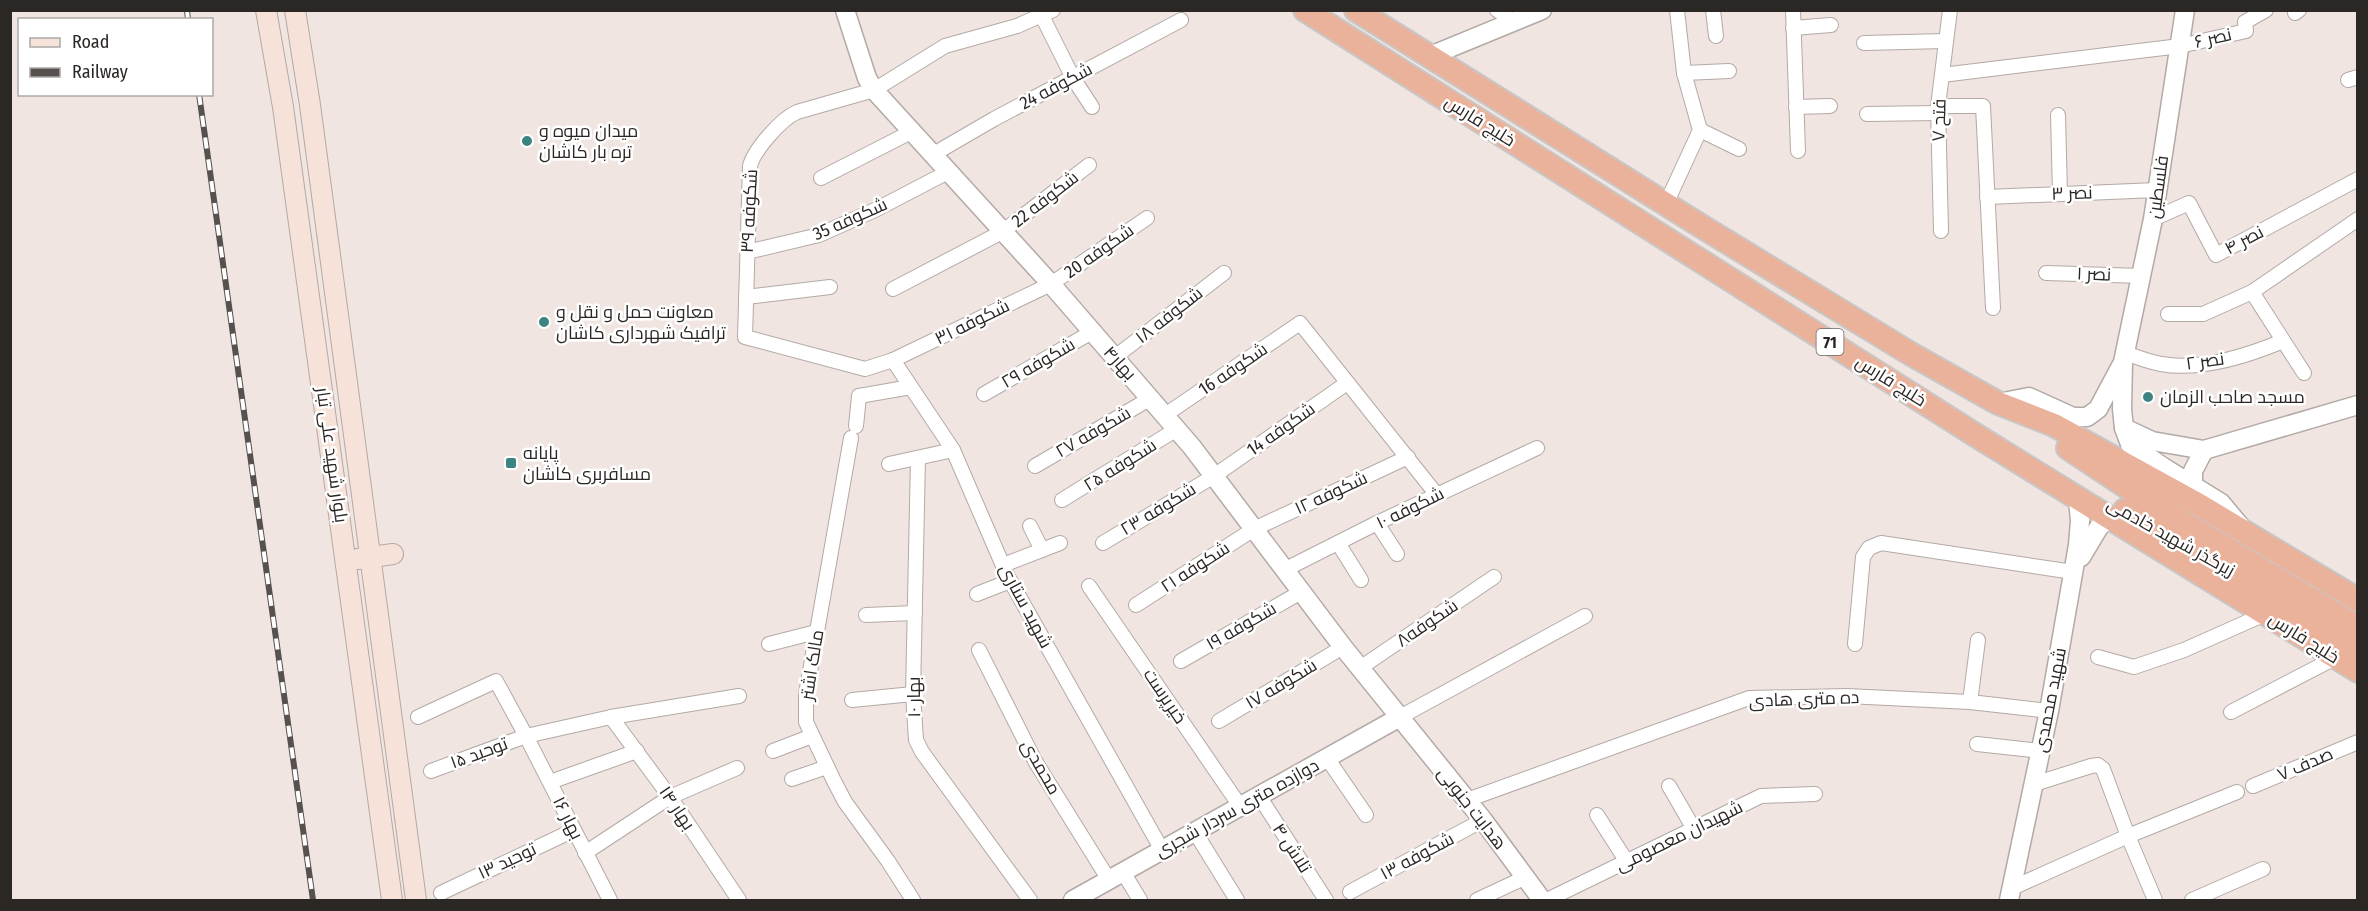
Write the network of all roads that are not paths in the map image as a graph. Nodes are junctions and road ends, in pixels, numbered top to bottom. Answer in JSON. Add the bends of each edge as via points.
{"nodes":[{"id":1,"x":266,"y":10,"type":"edge"},
{"id":2,"x":295,"y":10,"type":"edge"},
{"id":3,"x":845,"y":10,"type":"edge"},
{"id":4,"x":1305,"y":10,"type":"edge"},
{"id":5,"x":1356,"y":10,"type":"edge"},
{"id":6,"x":1497,"y":10,"type":"edge"},
{"id":7,"x":1677,"y":10,"type":"edge"},
{"id":8,"x":1713,"y":10,"type":"edge"},
{"id":9,"x":1793,"y":10,"type":"edge"},
{"id":10,"x":1950,"y":10,"type":"edge"},
{"id":11,"x":2185,"y":10,"type":"edge"},
{"id":12,"x":2266,"y":10,"type":"edge"},
{"id":13,"x":1536,"y":12,"type":"edge"},
{"id":14,"x":1047,"y":13,"type":"edge"},
{"id":15,"x":1181,"y":20,"type":"dead end"},
{"id":16,"x":1513,"y":22,"type":"junction"},
{"id":17,"x":1831,"y":25,"type":"dead end"},
{"id":18,"x":1793,"y":28,"type":"junction"},
{"id":19,"x":1716,"y":36,"type":"dead end"},
{"id":20,"x":1946,"y":41,"type":"junction"},
{"id":21,"x":1864,"y":43,"type":"dead end"},
{"id":22,"x":2180,"y":46,"type":"junction"},
{"id":23,"x":1430,"y":56,"type":"junction"},
{"id":24,"x":1729,"y":71,"type":"dead end"},
{"id":25,"x":1684,"y":74,"type":"junction"},
{"id":26,"x":1942,"y":75,"type":"junction"},
{"id":27,"x":1073,"y":78,"type":"junction"},
{"id":28,"x":874,"y":90,"type":"junction"},
{"id":29,"x":1830,"y":106,"type":"dead end"},
{"id":30,"x":1092,"y":107,"type":"dead end"},
{"id":31,"x":1796,"y":107,"type":"junction"},
{"id":32,"x":1938,"y":110,"type":"junction"},
{"id":33,"x":1867,"y":114,"type":"dead end"},
{"id":34,"x":2058,"y":115,"type":"dead end"},
{"id":35,"x":1700,"y":130,"type":"junction"},
{"id":36,"x":911,"y":132,"type":"junction"},
{"id":37,"x":1739,"y":149,"type":"dead end"},
{"id":38,"x":1798,"y":152,"type":"dead end"},
{"id":39,"x":932,"y":155,"type":"junction"},
{"id":40,"x":1089,"y":165,"type":"dead end"},
{"id":41,"x":948,"y":172,"type":"junction"},
{"id":42,"x":821,"y":178,"type":"dead end"},
{"id":43,"x":2358,"y":179,"type":"edge"},
{"id":44,"x":2157,"y":190,"type":"junction"},
{"id":45,"x":2060,"y":194,"type":"junction"},
{"id":46,"x":1987,"y":197,"type":"junction"},
{"id":47,"x":1666,"y":204,"type":"junction"},
{"id":48,"x":1147,"y":218,"type":"dead end"},
{"id":49,"x":2153,"y":219,"type":"junction"},
{"id":50,"x":2358,"y":219,"type":"edge"},
{"id":51,"x":1941,"y":231,"type":"dead end"},
{"id":52,"x":1002,"y":232,"type":"junction"},
{"id":53,"x":747,"y":252,"type":"junction"},
{"id":54,"x":1224,"y":273,"type":"dead end"},
{"id":55,"x":2046,"y":273,"type":"dead end"},
{"id":56,"x":2142,"y":276,"type":"junction"},
{"id":57,"x":1051,"y":284,"type":"junction"},
{"id":58,"x":830,"y":287,"type":"dead end"},
{"id":59,"x":893,"y":289,"type":"dead end"},
{"id":60,"x":2257,"y":289,"type":"junction"},
{"id":61,"x":746,"y":297,"type":"junction"},
{"id":62,"x":1993,"y":308,"type":"dead end"},
{"id":63,"x":2168,"y":314,"type":"dead end"},
{"id":64,"x":1092,"y":332,"type":"junction"},
{"id":65,"x":745,"y":337,"type":"joint"},
{"id":66,"x":2283,"y":341,"type":"junction"},
{"id":67,"x":1115,"y":357,"type":"junction"},
{"id":68,"x":2124,"y":358,"type":"junction"},
{"id":69,"x":893,"y":360,"type":"junction"},
{"id":70,"x":2304,"y":373,"type":"dead end"},
{"id":71,"x":1347,"y":383,"type":"junction"},
{"id":72,"x":911,"y":387,"type":"junction"},
{"id":73,"x":984,"y":394,"type":"dead end"},
{"id":74,"x":1151,"y":398,"type":"junction"},
{"id":75,"x":1998,"y":403,"type":"junction"},
{"id":76,"x":2358,"y":405,"type":"edge"},
{"id":77,"x":1171,"y":422,"type":"junction"},
{"id":78,"x":2124,"y":428,"type":"junction"},
{"id":79,"x":1977,"y":436,"type":"junction"},
{"id":80,"x":1538,"y":448,"type":"dead end"},
{"id":81,"x":953,"y":450,"type":"junction"},
{"id":82,"x":2204,"y":450,"type":"junction"},
{"id":83,"x":918,"y":458,"type":"junction"},
{"id":84,"x":1408,"y":458,"type":"junction"},
{"id":85,"x":889,"y":464,"type":"dead end"},
{"id":86,"x":1035,"y":466,"type":"dead end"},
{"id":87,"x":1214,"y":476,"type":"junction"},
{"id":88,"x":2193,"y":486,"type":"junction"},
{"id":89,"x":1437,"y":495,"type":"junction"},
{"id":90,"x":2078,"y":498,"type":"junction"},
{"id":91,"x":1062,"y":500,"type":"dead end"},
{"id":92,"x":2109,"y":518,"type":"junction"},
{"id":93,"x":1377,"y":524,"type":"junction"},
{"id":94,"x":1030,"y":526,"type":"dead end"},
{"id":95,"x":1254,"y":529,"type":"junction"},
{"id":96,"x":2245,"y":532,"type":"junction"},
{"id":97,"x":1060,"y":543,"type":"dead end"},
{"id":98,"x":1103,"y":543,"type":"dead end"},
{"id":99,"x":1338,"y":543,"type":"junction"},
{"id":100,"x":1042,"y":550,"type":"junction"},
{"id":101,"x":393,"y":554,"type":"dead end"},
{"id":102,"x":1397,"y":554,"type":"dead end"},
{"id":103,"x":371,"y":558,"type":"junction"},
{"id":104,"x":347,"y":561,"type":"junction"},
{"id":105,"x":1003,"y":564,"type":"junction"},
{"id":106,"x":1284,"y":570,"type":"junction"},
{"id":107,"x":2073,"y":572,"type":"junction"},
{"id":108,"x":1494,"y":577,"type":"dead end"},
{"id":109,"x":1361,"y":580,"type":"dead end"},
{"id":110,"x":1010,"y":581,"type":"junction"},
{"id":111,"x":1089,"y":586,"type":"dead end"},
{"id":112,"x":1300,"y":592,"type":"junction"},
{"id":113,"x":977,"y":594,"type":"dead end"},
{"id":114,"x":2358,"y":600,"type":"edge"},
{"id":115,"x":1136,"y":605,"type":"dead end"},
{"id":116,"x":915,"y":613,"type":"junction"},
{"id":117,"x":2265,"y":614,"type":"junction"},
{"id":118,"x":866,"y":615,"type":"dead end"},
{"id":119,"x":1585,"y":616,"type":"dead end"},
{"id":120,"x":2358,"y":627,"type":"edge"},
{"id":121,"x":816,"y":632,"type":"junction"},
{"id":122,"x":1978,"y":640,"type":"dead end"},
{"id":123,"x":769,"y":644,"type":"dead end"},
{"id":124,"x":1855,"y":644,"type":"dead end"},
{"id":125,"x":1343,"y":647,"type":"junction"},
{"id":126,"x":979,"y":650,"type":"dead end"},
{"id":127,"x":2358,"y":650,"type":"edge"},
{"id":128,"x":2098,"y":657,"type":"dead end"},
{"id":129,"x":2335,"y":658,"type":"junction"},
{"id":130,"x":1181,"y":661,"type":"dead end"},
{"id":131,"x":1360,"y":668,"type":"junction"},
{"id":132,"x":2358,"y":671,"type":"edge"},
{"id":133,"x":913,"y":694,"type":"junction"},
{"id":134,"x":740,"y":696,"type":"dead end"},
{"id":135,"x":852,"y":700,"type":"dead end"},
{"id":136,"x":1970,"y":702,"type":"junction"},
{"id":137,"x":2049,"y":711,"type":"junction"},
{"id":138,"x":2231,"y":712,"type":"dead end"},
{"id":139,"x":418,"y":717,"type":"dead end"},
{"id":140,"x":611,"y":717,"type":"junction"},
{"id":141,"x":1400,"y":717,"type":"junction"},
{"id":142,"x":1219,"y":721,"type":"dead end"},
{"id":143,"x":526,"y":736,"type":"junction"},
{"id":144,"x":812,"y":736,"type":"junction"},
{"id":145,"x":2358,"y":741,"type":"edge"},
{"id":146,"x":1977,"y":744,"type":"dead end"},
{"id":147,"x":637,"y":751,"type":"junction"},
{"id":148,"x":773,"y":751,"type":"dead end"},
{"id":149,"x":2041,"y":751,"type":"junction"},
{"id":150,"x":1327,"y":758,"type":"junction"},
{"id":151,"x":827,"y":767,"type":"junction"},
{"id":152,"x":737,"y":768,"type":"dead end"},
{"id":153,"x":431,"y":771,"type":"dead end"},
{"id":154,"x":792,"y":779,"type":"dead end"},
{"id":155,"x":550,"y":782,"type":"junction"},
{"id":156,"x":2034,"y":784,"type":"junction"},
{"id":157,"x":1669,"y":786,"type":"dead end"},
{"id":158,"x":2253,"y":786,"type":"dead end"},
{"id":159,"x":2237,"y":792,"type":"dead end"},
{"id":160,"x":1815,"y":794,"type":"dead end"},
{"id":161,"x":1259,"y":796,"type":"junction"},
{"id":162,"x":670,"y":797,"type":"junction"},
{"id":163,"x":1467,"y":800,"type":"junction"},
{"id":164,"x":1240,"y":806,"type":"junction"},
{"id":165,"x":1366,"y":815,"type":"dead end"},
{"id":166,"x":1598,"y":815,"type":"dead end"},
{"id":167,"x":1483,"y":820,"type":"junction"},
{"id":168,"x":1694,"y":829,"type":"junction"},
{"id":169,"x":574,"y":830,"type":"junction"},
{"id":170,"x":1195,"y":832,"type":"junction"},
{"id":171,"x":2128,"y":836,"type":"junction"},
{"id":172,"x":1162,"y":850,"type":"junction"},
{"id":173,"x":585,"y":853,"type":"junction"},
{"id":174,"x":1627,"y":862,"type":"junction"},
{"id":175,"x":2263,"y":869,"type":"dead end"},
{"id":176,"x":1116,"y":876,"type":"junction"},
{"id":177,"x":1526,"y":877,"type":"junction"},
{"id":178,"x":1350,"y":892,"type":"dead end"},
{"id":179,"x":441,"y":893,"type":"dead end"},
{"id":180,"x":2010,"y":894,"type":"edge"},
{"id":181,"x":392,"y":900,"type":"edge"},
{"id":182,"x":416,"y":900,"type":"edge"},
{"id":183,"x":610,"y":900,"type":"edge"},
{"id":184,"x":739,"y":900,"type":"edge"},
{"id":185,"x":913,"y":900,"type":"edge"},
{"id":186,"x":1030,"y":900,"type":"edge"},
{"id":187,"x":1073,"y":900,"type":"edge"},
{"id":188,"x":1140,"y":900,"type":"edge"},
{"id":189,"x":1237,"y":900,"type":"edge"},
{"id":190,"x":1326,"y":900,"type":"edge"},
{"id":191,"x":1477,"y":900,"type":"edge"},
{"id":192,"x":1542,"y":900,"type":"edge"},
{"id":193,"x":1547,"y":900,"type":"edge"},
{"id":194,"x":2155,"y":900,"type":"edge"},
{"id":195,"x":2192,"y":900,"type":"edge"}],
"edges":[{"from":1,"to":104,"type":"main road","name":"بلوار شهید علی تبار","via":[[285,118]]},
{"from":2,"to":103,"type":"main road","name":"بلوار شهید علی تبار"},
{"from":3,"to":28,"type":"street","name":"بهار۴"},
{"from":4,"to":79,"type":"highway","name":"خلیج فارس","number":"71"},
{"from":5,"to":23,"type":"highway","name":"خلیج فارس","number":"71"},
{"from":6,"to":16,"type":"street"},
{"from":7,"to":25,"type":"street"},
{"from":8,"to":19,"type":"street"},
{"from":9,"to":18,"type":"street"},
{"from":10,"to":20,"type":"street","name":"فتح ۷"},
{"from":11,"to":22,"type":"street","name":"فلسطین"},
{"from":12,"to":22,"type":"street","name":"نصر ۶","via":[[2245,22],[2246,31]]},
{"from":13,"to":16,"type":"street"},
{"from":14,"to":27,"type":"street"},
{"from":14,"to":28,"type":"street","name":"شکوفه ۳۹","via":[[1017,26],[945,46]]},
{"from":15,"to":27,"type":"street","name":"شکوفه 24"},
{"from":16,"to":23,"type":"street"},
{"from":17,"to":18,"type":"street"},
{"from":18,"to":31,"type":"street"},
{"from":20,"to":21,"type":"street"},
{"from":20,"to":26,"type":"street","name":"فتح ۷"},
{"from":22,"to":26,"type":"street","name":"نصر ۶"},
{"from":22,"to":44,"type":"street","name":"فلسطین"},
{"from":23,"to":47,"type":"highway","name":"خلیج فارس","number":"71"},
{"from":24,"to":25,"type":"street"},
{"from":25,"to":35,"type":"street"},
{"from":26,"to":32,"type":"street","name":"فتح ۷"},
{"from":27,"to":30,"type":"street"},
{"from":27,"to":39,"type":"street","name":"شکوفه 24"},
{"from":28,"to":36,"type":"street","name":"بهار۴"},
{"from":28,"to":53,"type":"street","name":"شکوفه ۳۹","via":[[792,114],[755,152],[750,166]]},
{"from":29,"to":31,"type":"street"},
{"from":31,"to":38,"type":"street"},
{"from":32,"to":33,"type":"street"},
{"from":32,"to":46,"type":"street","via":[[1983,105]]},
{"from":32,"to":51,"type":"street","name":"فتح ۷"},
{"from":34,"to":45,"type":"street"},
{"from":35,"to":37,"type":"street"},
{"from":35,"to":47,"type":"street"},
{"from":36,"to":39,"type":"street","name":"بهار۴"},
{"from":36,"to":42,"type":"street"},
{"from":39,"to":41,"type":"street","name":"بهار۴"},
{"from":40,"to":52,"type":"street","name":"شکوفه 22"},
{"from":41,"to":52,"type":"street","name":"بهار۴"},
{"from":41,"to":53,"type":"street","name":"شکوفه 35","via":[[819,235]]},
{"from":43,"to":49,"type":"street","name":"نصر ۴","via":[[2216,255],[2189,203]]},
{"from":44,"to":45,"type":"street","name":"نصر ۳"},
{"from":44,"to":49,"type":"street","name":"فلسطین"},
{"from":45,"to":46,"type":"street","name":"نصر ۳"},
{"from":46,"to":62,"type":"street"},
{"from":47,"to":75,"type":"highway","name":"خلیج فارس","number":"71"},
{"from":48,"to":57,"type":"street","name":"شکوفه 20"},
{"from":49,"to":56,"type":"street","name":"فلسطین"},
{"from":50,"to":60,"type":"street"},
{"from":52,"to":57,"type":"street","name":"بهار۴"},
{"from":52,"to":59,"type":"street","name":"شکوفه 22"},
{"from":53,"to":61,"type":"street","name":"شکوفه ۳۹"},
{"from":54,"to":67,"type":"street","name":"شکوفه ۱۸"},
{"from":55,"to":56,"type":"street","name":"نصر ۱"},
{"from":56,"to":68,"type":"street","name":"فلسطین"},
{"from":57,"to":64,"type":"street","name":"بهار۴"},
{"from":57,"to":69,"type":"street","name":"شکوفه ۳۱"},
{"from":58,"to":61,"type":"street"},
{"from":60,"to":63,"type":"street","via":[[2204,314]]},
{"from":60,"to":66,"type":"street"},
{"from":61,"to":65,"type":"street","name":"شکوفه ۳۹"},
{"from":64,"to":67,"type":"street","name":"بهار۴"},
{"from":64,"to":73,"type":"street","name":"شکوفه ۲۹"},
{"from":65,"to":69,"type":"street","name":"شکوفه ۳۱","via":[[865,369]]},
{"from":66,"to":68,"type":"street","name":"نصر ۲","via":[[2236,357],[2192,365]]},
{"from":66,"to":70,"type":"street"},
{"from":67,"to":74,"type":"street","name":"بهار۴"},
{"from":68,"to":75,"type":"street","name":"فلسطین","via":[[2098,409],[2087,417],[2073,417],[2029,397]]},
{"from":68,"to":78,"type":"street","name":"فلسطین"},
{"from":69,"to":72,"type":"street","name":"شهید ستاری"},
{"from":71,"to":77,"type":"street","name":"شکوفه 16","via":[[1300,323]]},
{"from":71,"to":84,"type":"street"},
{"from":71,"to":87,"type":"street","name":"شکوفه 14"},
{"from":72,"to":81,"type":"street","name":"شهید ستاری"},
{"from":72,"to":121,"type":"street","name":"مالک اشتر","via":[[859,396]]},
{"from":74,"to":77,"type":"street","name":"بهار۴"},
{"from":74,"to":86,"type":"street","name":"شکوفه ۲۷"},
{"from":75,"to":96,"type":"highway","name":"خلیج فارس","number":"71","via":[[2054,425]]},
{"from":75,"to":120,"type":"highway","name":"زیرگذر شهید خادمی","via":[[2148,501]]},
{"from":76,"to":82,"type":"street"},
{"from":77,"to":87,"type":"street","name":"بهار۴"},
{"from":77,"to":91,"type":"street","name":"شکوفه ۲۵"},
{"from":78,"to":82,"type":"street","via":[[2152,441]]},
{"from":78,"to":88,"type":"street","via":[[2130,444]]},
{"from":79,"to":90,"type":"highway","name":"خلیج فارس","number":"71"},
{"from":79,"to":127,"type":"highway","name":"زیرگذر شهید خادمی","via":[[2041,464],[2218,562]]},
{"from":80,"to":89,"type":"street","name":"شکوفه ۱۰"},
{"from":81,"to":83,"type":"street"},
{"from":81,"to":105,"type":"street","name":"شهید ستاری"},
{"from":82,"to":88,"type":"street","via":[[2193,471]]},
{"from":83,"to":85,"type":"street"},
{"from":83,"to":116,"type":"street","name":"بهار ۱۰"},
{"from":84,"to":89,"type":"street"},
{"from":84,"to":95,"type":"street","name":"شکوفه ۱۲"},
{"from":87,"to":95,"type":"street","name":"بهار۴"},
{"from":87,"to":98,"type":"street","name":"شکوفه ۲۳"},
{"from":88,"to":96,"type":"street","via":[[2222,503]]},
{"from":89,"to":93,"type":"street","name":"شکوفه ۱۰"},
{"from":90,"to":92,"type":"highway","name":"خلیج فارس","number":"71"},
{"from":90,"to":107,"type":"street","name":"شهید محمدی","via":[[2080,521]]},
{"from":92,"to":107,"type":"street","via":[[2088,543]]},
{"from":92,"to":117,"type":"highway","name":"خلیج فارس","number":"71"},
{"from":93,"to":99,"type":"street","name":"شکوفه ۱۰"},
{"from":93,"to":102,"type":"street"},
{"from":94,"to":100,"type":"street"},
{"from":95,"to":106,"type":"street","name":"بهار۴"},
{"from":95,"to":115,"type":"street","name":"شکوفه ۲۱"},
{"from":96,"to":114,"type":"highway","name":"خلیج فارس","number":"71"},
{"from":97,"to":100,"type":"street"},
{"from":99,"to":106,"type":"street","name":"شکوفه ۱۰"},
{"from":99,"to":109,"type":"street"},
{"from":100,"to":105,"type":"street"},
{"from":101,"to":103,"type":"main road"},
{"from":103,"to":104,"type":"main road"},
{"from":103,"to":182,"type":"main road","name":"بلوار شهید علی تبار"},
{"from":104,"to":181,"type":"main road","name":"بلوار شهید علی تبار"},
{"from":105,"to":110,"type":"street","name":"شهید ستاری"},
{"from":106,"to":112,"type":"street","name":"بهار۴"},
{"from":107,"to":124,"type":"street","via":[[1881,543],[1869,548],[1863,558]]},
{"from":107,"to":137,"type":"street","name":"شهید محمدی"},
{"from":108,"to":131,"type":"street","name":"شکوفه۸"},
{"from":110,"to":113,"type":"street"},
{"from":110,"to":172,"type":"street","name":"شهید ستاری"},
{"from":111,"to":164,"type":"street","name":"خیرپرست"},
{"from":112,"to":125,"type":"street","name":"بهار۴"},
{"from":112,"to":130,"type":"street","name":"شکوفه ۱۹"},
{"from":116,"to":118,"type":"street"},
{"from":116,"to":133,"type":"street","name":"بهار ۱۰"},
{"from":117,"to":128,"type":"street","via":[[2134,667]]},
{"from":117,"to":129,"type":"highway","name":"خلیج فارس","number":"71"},
{"from":119,"to":141,"type":"street"},
{"from":121,"to":123,"type":"street"},
{"from":121,"to":144,"type":"street","name":"مالک اشتر","via":[[805,707]]},
{"from":122,"to":136,"type":"street"},
{"from":125,"to":131,"type":"street","name":"بهار۴"},
{"from":125,"to":142,"type":"street","name":"شکوفه ۱۷"},
{"from":126,"to":176,"type":"street","name":"محمدی","via":[[1035,761]]},
{"from":129,"to":132,"type":"highway","name":"خلیج فارس","number":"71"},
{"from":129,"to":138,"type":"street"},
{"from":131,"to":141,"type":"street","name":"بهار۴"},
{"from":133,"to":135,"type":"street"},
{"from":133,"to":186,"type":"street","name":"بهار ۱۰","via":[[916,740],[922,752]]},
{"from":134,"to":140,"type":"street","name":"توحید ۱۵"},
{"from":136,"to":137,"type":"street","name":"ده متری هادی"},
{"from":136,"to":163,"type":"street","name":"ده متری هادی","via":[[1847,696],[1749,698]]},
{"from":137,"to":149,"type":"street","name":"شهید محمدی"},
{"from":139,"to":143,"type":"street","name":"بهار ۱۶","via":[[496,681]]},
{"from":140,"to":143,"type":"street","name":"توحید ۱۵"},
{"from":140,"to":147,"type":"street","name":"بهار ۱۴"},
{"from":141,"to":150,"type":"street","name":"دوازده متری سردار شجری"},
{"from":141,"to":163,"type":"street","name":"هدایت جنوبی"},
{"from":143,"to":153,"type":"street","name":"توحید ۱۵"},
{"from":143,"to":155,"type":"street","name":"بهار ۱۶"},
{"from":144,"to":148,"type":"street"},
{"from":144,"to":151,"type":"street","name":"مالک اشتر"},
{"from":145,"to":158,"type":"street","name":"صدف ۷"},
{"from":146,"to":149,"type":"street"},
{"from":147,"to":155,"type":"street"},
{"from":147,"to":162,"type":"street","name":"بهار ۱۴"},
{"from":149,"to":156,"type":"street","name":"شهید محمدی"},
{"from":150,"to":161,"type":"street","name":"دوازده متری سردار شجری"},
{"from":150,"to":165,"type":"street"},
{"from":151,"to":154,"type":"street"},
{"from":151,"to":185,"type":"street","name":"مالک اشتر","via":[[845,802]]},
{"from":152,"to":162,"type":"street"},
{"from":155,"to":169,"type":"street","name":"بهار ۱۶"},
{"from":156,"to":171,"type":"street","via":[[2098,765]]},
{"from":156,"to":180,"type":"street","name":"شهید محمدی"},
{"from":157,"to":168,"type":"street"},
{"from":159,"to":171,"type":"street"},
{"from":160,"to":168,"type":"street","name":"شهیدان معصومی","via":[[1761,796]]},
{"from":161,"to":164,"type":"street","name":"دوازده متری سردار شجری"},
{"from":161,"to":190,"type":"street","name":"تلاش ۴"},
{"from":162,"to":173,"type":"street"},
{"from":162,"to":184,"type":"street","name":"بهار ۱۴"},
{"from":163,"to":167,"type":"street","name":"هدایت جنوبی"},
{"from":164,"to":170,"type":"street","name":"دوازده متری سردار شجری"},
{"from":166,"to":174,"type":"street"},
{"from":167,"to":177,"type":"street","name":"هدایت جنوبی"},
{"from":167,"to":178,"type":"street","name":"شکوفه ۱۳"},
{"from":168,"to":174,"type":"street","name":"شهیدان معصومی"},
{"from":169,"to":173,"type":"street","name":"بهار ۱۶"},
{"from":169,"to":179,"type":"street","name":"توحید ۱۳"},
{"from":170,"to":172,"type":"street","name":"دوازده متری سردار شجری"},
{"from":170,"to":189,"type":"street"},
{"from":171,"to":180,"type":"street"},
{"from":171,"to":194,"type":"street"},
{"from":172,"to":176,"type":"street","name":"دوازده متری سردار شجری"},
{"from":173,"to":183,"type":"street","name":"بهار ۱۶"},
{"from":174,"to":193,"type":"street","name":"شهیدان معصومی"},
{"from":175,"to":195,"type":"street"},
{"from":176,"to":187,"type":"street","name":"دوازده متری سردار شجری"},
{"from":176,"to":188,"type":"street","name":"محمدی"},
{"from":177,"to":191,"type":"street"},
{"from":177,"to":192,"type":"street","name":"هدایت جنوبی"}]}
